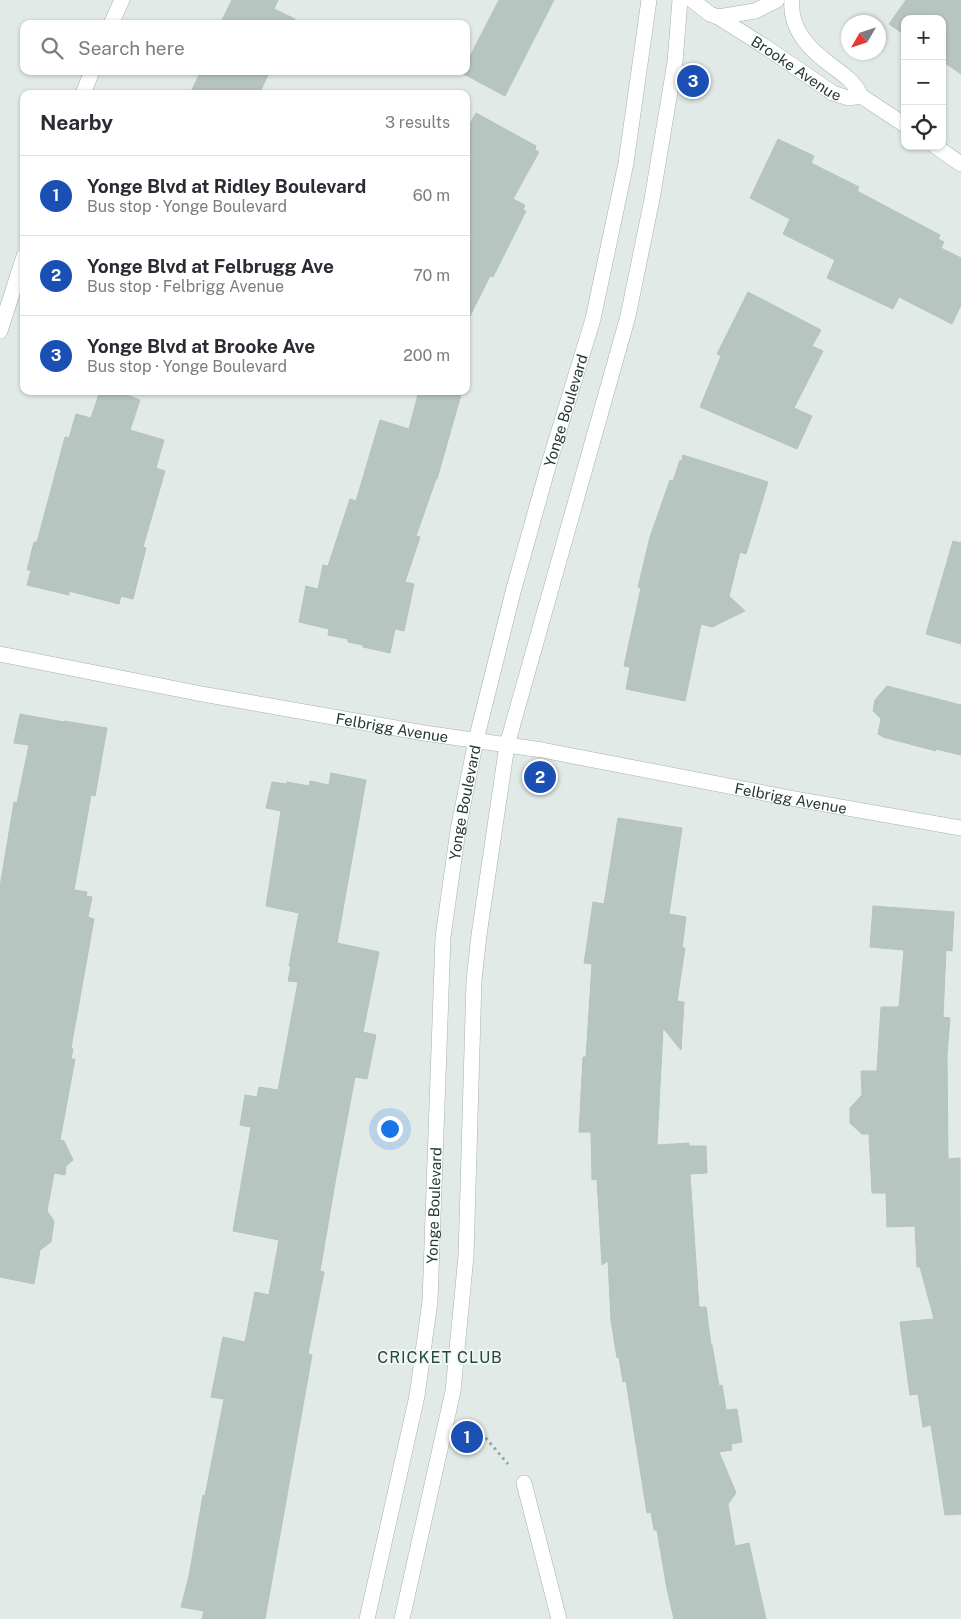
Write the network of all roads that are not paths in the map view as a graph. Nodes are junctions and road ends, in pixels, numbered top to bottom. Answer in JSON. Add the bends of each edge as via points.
{"nodes":[{"id":1,"x":122,"y":0,"type":"edge"},
{"id":2,"x":649,"y":0,"type":"edge"},
{"id":3,"x":680,"y":0,"type":"edge"},
{"id":4,"x":692,"y":0,"type":"edge"},
{"id":5,"x":777,"y":0,"type":"edge"},
{"id":6,"x":792,"y":0,"type":"edge"},
{"id":7,"x":718,"y":17,"type":"junction"},
{"id":8,"x":112,"y":20,"type":"edge"},
{"id":9,"x":90,"y":75,"type":"edge"},
{"id":10,"x":85,"y":90,"type":"edge"},
{"id":11,"x":861,"y":96,"type":"junction"},
{"id":12,"x":901,"y":123,"type":"edge"},
{"id":13,"x":941,"y":150,"type":"edge"},
{"id":14,"x":961,"y":164,"type":"edge"},
{"id":15,"x":20,"y":268,"type":"edge"},
{"id":16,"x":0,"y":331,"type":"edge"},
{"id":17,"x":0,"y":654,"type":"edge"},
{"id":18,"x":476,"y":740,"type":"junction"},
{"id":19,"x":507,"y":745,"type":"junction"},
{"id":20,"x":961,"y":828,"type":"edge"},
{"id":21,"x":524,"y":1483,"type":"road end"},
{"id":22,"x":367,"y":1619,"type":"edge"},
{"id":23,"x":402,"y":1619,"type":"edge"},
{"id":24,"x":559,"y":1619,"type":"edge"}],
"edges":[{"from":1,"to":8,"type":"street"},
{"from":2,"to":18,"type":"street","name":"Yonge Boulevard","via":[[626,164],[593,319],[513,592]]},
{"from":3,"to":19,"type":"street","name":"Yonge Boulevard","via":[[675,62],[628,316]]},
{"from":4,"to":7,"type":"street","name":"Brooke Avenue"},
{"from":5,"to":7,"type":"street","via":[[755,10]]},
{"from":6,"to":11,"type":"street","via":[[792,14],[798,33],[820,58],[858,88]]},
{"from":7,"to":11,"type":"street","name":"Brooke Avenue","via":[[833,93],[848,98]]},
{"from":9,"to":10,"type":"street"},
{"from":11,"to":12,"type":"street","name":"Brooke Avenue"},
{"from":13,"to":14,"type":"street"},
{"from":15,"to":16,"type":"street"},
{"from":17,"to":18,"type":"street","name":"Felbrigg Avenue","via":[[202,694]]},
{"from":18,"to":19,"type":"street","name":"Felbrigg Avenue"},
{"from":18,"to":22,"type":"street","name":"Yonge Boulevard","via":[[458,830],[443,937],[430,1301],[417,1396]]},
{"from":19,"to":20,"type":"street","name":"Felbrigg Avenue"},
{"from":19,"to":23,"type":"street","name":"Yonge Boulevard","via":[[474,980],[466,1256],[453,1391]]},
{"from":21,"to":24,"type":"street"}]}
